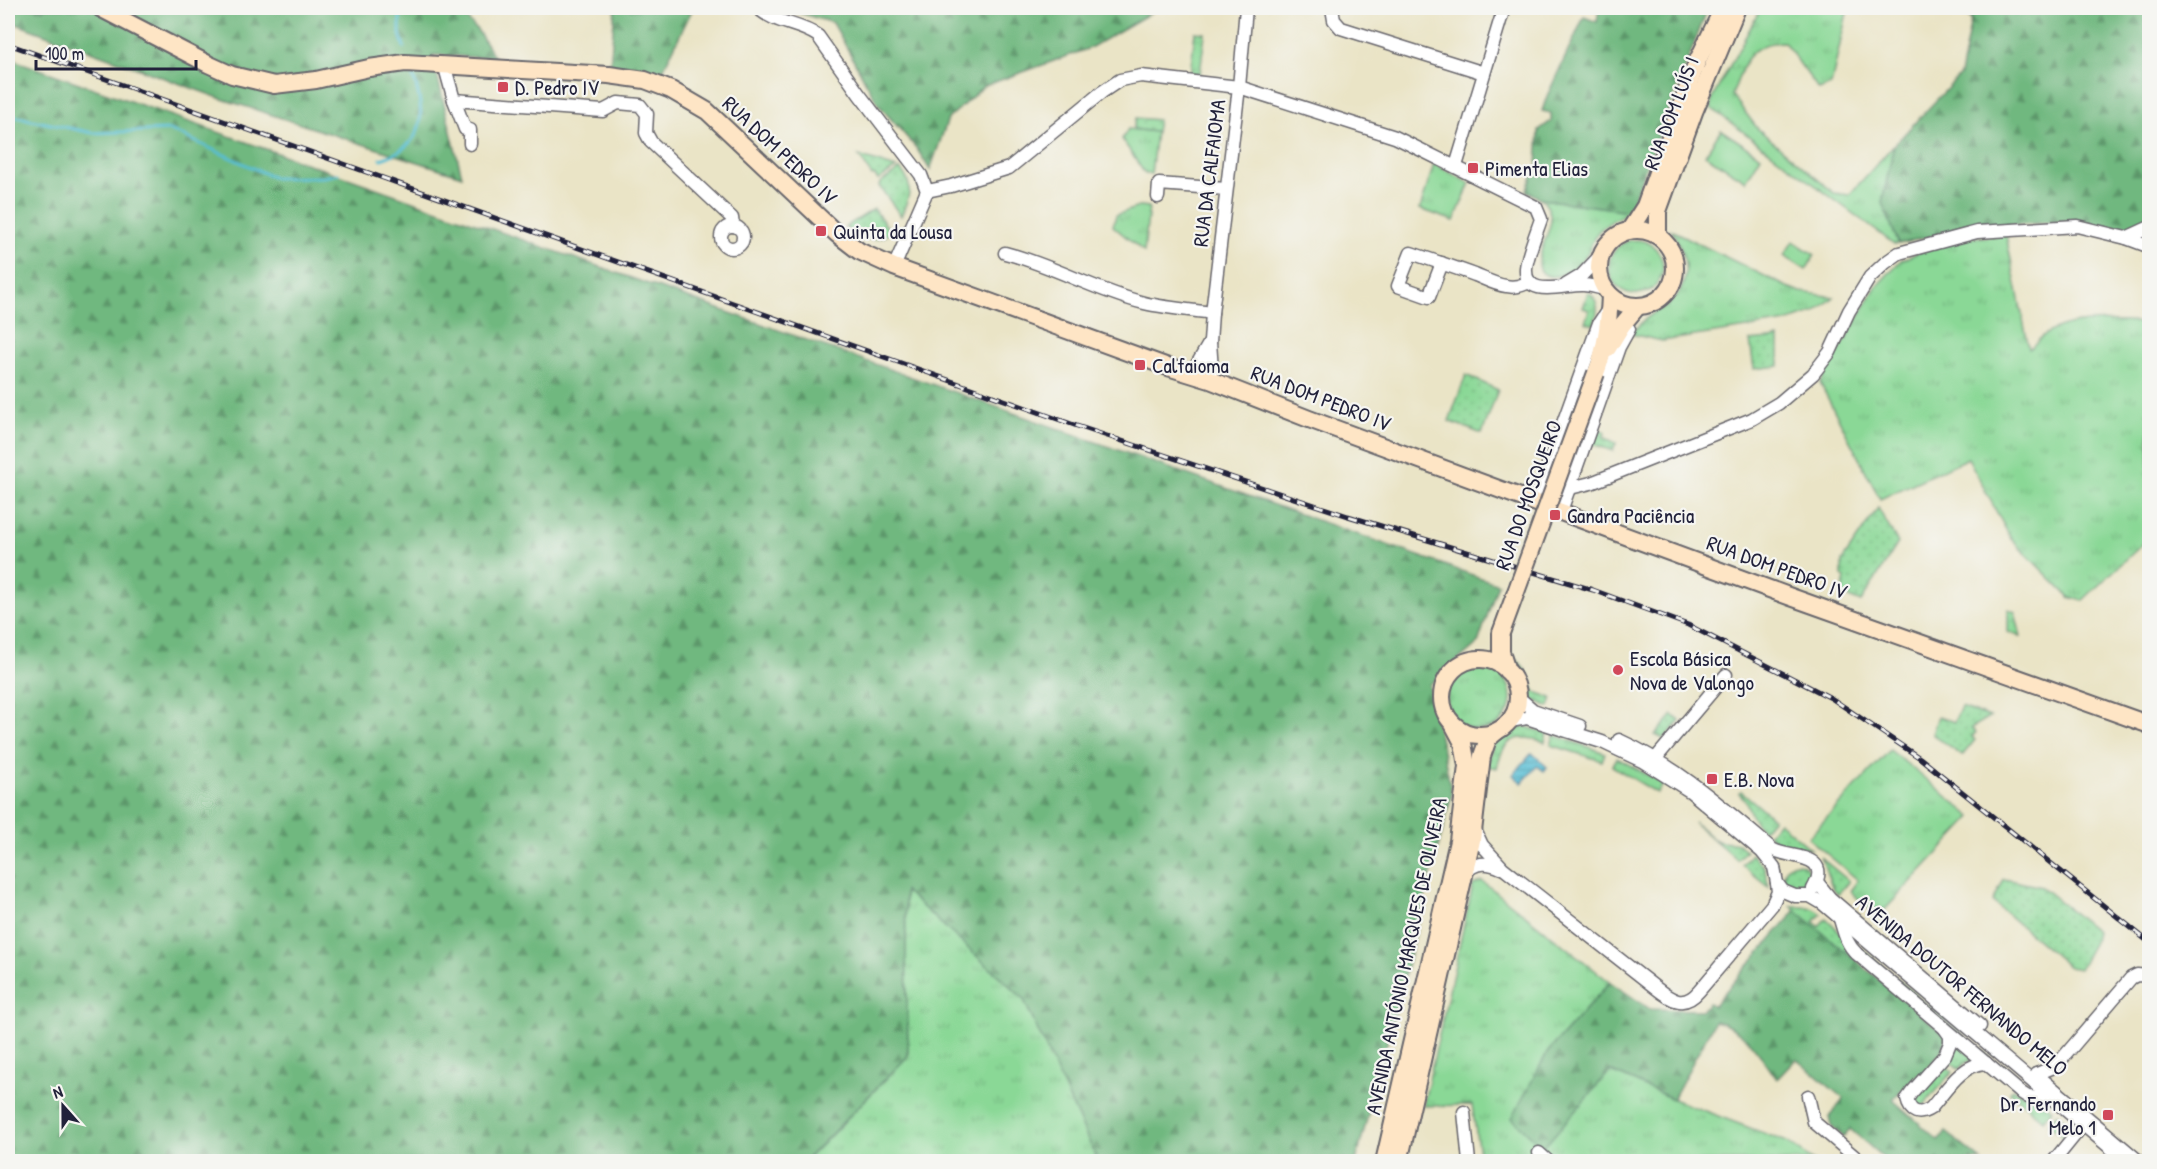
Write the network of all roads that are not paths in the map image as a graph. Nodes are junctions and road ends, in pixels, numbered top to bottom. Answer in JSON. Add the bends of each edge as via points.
{"nodes":[{"id":1,"x":100,"y":8,"type":"edge"},
{"id":2,"x":758,"y":8,"type":"edge"},
{"id":3,"x":1246,"y":8,"type":"edge"},
{"id":4,"x":1332,"y":8,"type":"edge"},
{"id":5,"x":1504,"y":8,"type":"edge"},
{"id":6,"x":1723,"y":8,"type":"edge"},
{"id":7,"x":1737,"y":8,"type":"edge"},
{"id":8,"x":444,"y":64,"type":"junction"},
{"id":9,"x":1484,"y":73,"type":"junction"},
{"id":10,"x":1239,"y":87,"type":"junction"},
{"id":11,"x":454,"y":100,"type":"junction"},
{"id":12,"x":470,"y":144,"type":"dead end"},
{"id":13,"x":1455,"y":166,"type":"junction"},
{"id":14,"x":1226,"y":189,"type":"junction"},
{"id":15,"x":927,"y":191,"type":"junction"},
{"id":16,"x":1158,"y":197,"type":"dead end"},
{"id":17,"x":733,"y":226,"type":"dead end"},
{"id":18,"x":2150,"y":227,"type":"edge"},
{"id":19,"x":1629,"y":231,"type":"junction"},
{"id":20,"x":1658,"y":237,"type":"junction"},
{"id":21,"x":2126,"y":238,"type":"junction"},
{"id":22,"x":2150,"y":247,"type":"edge"},
{"id":23,"x":1005,"y":253,"type":"dead end"},
{"id":24,"x":1602,"y":254,"type":"junction"},
{"id":25,"x":1442,"y":263,"type":"dead end"},
{"id":26,"x":894,"y":267,"type":"junction"},
{"id":27,"x":1530,"y":282,"type":"junction"},
{"id":28,"x":1565,"y":285,"type":"junction"},
{"id":29,"x":1609,"y":297,"type":"junction"},
{"id":30,"x":1641,"y":305,"type":"junction"},
{"id":31,"x":1212,"y":313,"type":"junction"},
{"id":32,"x":1599,"y":366,"type":"junction"},
{"id":33,"x":1202,"y":377,"type":"junction"},
{"id":34,"x":1570,"y":488,"type":"junction"},
{"id":35,"x":1534,"y":501,"type":"junction"},
{"id":36,"x":1562,"y":511,"type":"junction"},
{"id":37,"x":1501,"y":633,"type":"junction"},
{"id":38,"x":1475,"y":660,"type":"junction"},
{"id":39,"x":1507,"y":671,"type":"junction"},
{"id":40,"x":1726,"y":675,"type":"dead end"},
{"id":41,"x":1518,"y":697,"type":"junction"},
{"id":42,"x":1510,"y":721,"type":"junction"},
{"id":43,"x":2150,"y":725,"type":"edge"},
{"id":44,"x":1454,"y":726,"type":"junction"},
{"id":45,"x":1496,"y":732,"type":"junction"},
{"id":46,"x":1656,"y":758,"type":"junction"},
{"id":47,"x":1474,"y":826,"type":"junction"},
{"id":48,"x":1794,"y":855,"type":"junction"},
{"id":49,"x":1465,"y":862,"type":"junction"},
{"id":50,"x":1503,"y":868,"type":"junction"},
{"id":51,"x":1777,"y":878,"type":"junction"},
{"id":52,"x":1816,"y":882,"type":"junction"},
{"id":53,"x":1798,"y":896,"type":"junction"},
{"id":54,"x":1772,"y":905,"type":"junction"},
{"id":55,"x":1840,"y":918,"type":"junction"},
{"id":56,"x":2150,"y":976,"type":"edge"},
{"id":57,"x":1944,"y":1028,"type":"junction"},
{"id":58,"x":1986,"y":1063,"type":"junction"},
{"id":59,"x":2037,"y":1074,"type":"junction"},
{"id":60,"x":1808,"y":1096,"type":"dead end"},
{"id":61,"x":2052,"y":1098,"type":"junction"},
{"id":62,"x":1464,"y":1112,"type":"dead end"},
{"id":63,"x":2083,"y":1125,"type":"junction"},
{"id":64,"x":1539,"y":1153,"type":"dead end"},
{"id":65,"x":1384,"y":1161,"type":"edge"},
{"id":66,"x":1399,"y":1161,"type":"edge"},
{"id":67,"x":1469,"y":1161,"type":"edge"},
{"id":68,"x":1549,"y":1161,"type":"edge"},
{"id":69,"x":1861,"y":1161,"type":"edge"},
{"id":70,"x":2053,"y":1161,"type":"edge"},
{"id":71,"x":2127,"y":1161,"type":"edge"},
{"id":72,"x":2140,"y":1161,"type":"edge"}],
"edges":[{"from":1,"to":8,"type":"main road","name":"RUA DOM PEDRO IV","via":[[208,64],[255,81],[286,84],[405,63]]},
{"from":2,"to":15,"type":"street","via":[[818,36],[921,175]]},
{"from":3,"to":10,"type":"street","name":"RUA DA CALFAIOMA"},
{"from":4,"to":9,"type":"street","via":[[1334,20],[1341,28]]},
{"from":5,"to":9,"type":"street"},
{"from":6,"to":19,"type":"main road","name":"RUA DOM LUÍS I","via":[[1697,62],[1645,206]]},
{"from":7,"to":20,"type":"main road","name":"RUA DOM LUÍS I","via":[[1658,211]]},
{"from":8,"to":11,"type":"street"},
{"from":8,"to":26,"type":"main road","name":"RUA DOM PEDRO IV","via":[[609,75],[645,80],[671,90],[706,111],[837,234],[859,251]]},
{"from":9,"to":13,"type":"street"},
{"from":10,"to":13,"type":"street","via":[[1395,137]]},
{"from":10,"to":14,"type":"street","name":"RUA DA CALFAIOMA"},
{"from":10,"to":15,"type":"street","via":[[1141,76],[1120,80],[1009,168]]},
{"from":11,"to":12,"type":"street","via":[[465,129],[470,130]]},
{"from":11,"to":17,"type":"street","via":[[603,111],[618,103],[640,105],[647,114],[646,133],[651,142],[732,218]]},
{"from":13,"to":27,"type":"street","via":[[1536,207],[1541,219],[1526,269]]},
{"from":14,"to":16,"type":"street","via":[[1159,184]]},
{"from":14,"to":31,"type":"street","name":"RUA DA CALFAIOMA"},
{"from":15,"to":26,"type":"street"},
{"from":18,"to":21,"type":"street"},
{"from":19,"to":20,"type":"main road","via":[[1644,231]]},
{"from":19,"to":24,"type":"main road","name":"RUA DOM LUÍS I","via":[[1616,237]]},
{"from":20,"to":30,"type":"main road","via":[[1672,253],[1674,275],[1664,295]]},
{"from":21,"to":22,"type":"street"},
{"from":21,"to":34,"type":"street","via":[[2077,226],[1977,232],[1899,253],[1870,277],[1830,352],[1813,374],[1779,403],[1752,419]]},
{"from":23,"to":31,"type":"street","via":[[1143,303]]},
{"from":24,"to":28,"type":"street","via":[[1581,276]]},
{"from":24,"to":29,"type":"main road","via":[[1600,276]]},
{"from":25,"to":27,"type":"street","via":[[1506,286]]},
{"from":26,"to":33,"type":"main road","name":"RUA DOM PEDRO IV"},
{"from":27,"to":28,"type":"street","via":[[1548,289]]},
{"from":28,"to":29,"type":"street","via":[[1584,285]]},
{"from":29,"to":30,"type":"main road"},
{"from":29,"to":32,"type":"main road"},
{"from":29,"to":35,"type":"street"},
{"from":30,"to":32,"type":"main road","via":[[1622,325]]},
{"from":30,"to":34,"type":"street","via":[[1624,334]]},
{"from":31,"to":33,"type":"street","name":"RUA DA CALFAIOMA","via":[[1212,370]]},
{"from":32,"to":37,"type":"main road","name":"RUA DO MOSQUEIRO","bridge":true},
{"from":33,"to":35,"type":"main road","name":"RUA DOM PEDRO IV"},
{"from":34,"to":36,"type":"street"},
{"from":35,"to":36,"type":"main road","name":"RUA DOM PEDRO IV"},
{"from":36,"to":43,"type":"main road","name":"RUA DOM PEDRO IV"},
{"from":37,"to":38,"type":"main road","name":"RUA DO MOSQUEIRO"},
{"from":37,"to":39,"type":"main road","name":"RUA DO MOSQUEIRO"},
{"from":38,"to":39,"type":"main road","via":[[1490,661]]},
{"from":38,"to":44,"type":"main road","via":[[1455,669],[1442,690],[1442,703]]},
{"from":39,"to":41,"type":"main road"},
{"from":40,"to":46,"type":"street"},
{"from":41,"to":42,"type":"main road"},
{"from":41,"to":46,"type":"street","name":"AVENIDA DOUTOR FERNANDO MELO","via":[[1533,710],[1612,737]]},
{"from":42,"to":45,"type":"main road"},
{"from":42,"to":51,"type":"street","name":"AVENIDA DOUTOR FERNANDO MELO","via":[[1527,718],[1602,742],[1672,778],[1762,852]]},
{"from":44,"to":45,"type":"main road","via":[[1477,736]]},
{"from":44,"to":49,"type":"main road","name":"AVENIDA ANTÓNIO MARQUES DE OLIVEIRA","via":[[1463,743],[1467,766]]},
{"from":45,"to":47,"type":"main road","via":[[1488,738],[1482,756]]},
{"from":46,"to":48,"type":"street","name":"AVENIDA DOUTOR FERNANDO MELO","via":[[1690,780],[1772,849]]},
{"from":47,"to":49,"type":"main road"},
{"from":47,"to":50,"type":"street","via":[[1482,845]]},
{"from":48,"to":51,"type":"street","via":[[1782,861]]},
{"from":48,"to":52,"type":"street","name":"AVENIDA DOUTOR FERNANDO MELO","via":[[1812,862]]},
{"from":49,"to":50,"type":"street"},
{"from":49,"to":65,"type":"main road","name":"AVENIDA ANTÓNIO MARQUES DE OLIVEIRA"},
{"from":49,"to":66,"type":"main road","name":"AVENIDA ANTÓNIO MARQUES DE OLIVEIRA"},
{"from":50,"to":54,"type":"street","via":[[1670,999],[1683,1001],[1701,989]]},
{"from":51,"to":53,"type":"street","name":"AVENIDA DOUTOR FERNANDO MELO","via":[[1783,891]]},
{"from":51,"to":54,"type":"street","via":[[1778,892]]},
{"from":52,"to":53,"type":"street"},
{"from":52,"to":59,"type":"street","name":"AVENIDA DOUTOR FERNANDO MELO"},
{"from":53,"to":54,"type":"street"},
{"from":53,"to":55,"type":"street","name":"AVENIDA DOUTOR FERNANDO MELO","via":[[1816,899]]},
{"from":55,"to":57,"type":"street","name":"AVENIDA DOUTOR FERNANDO MELO","via":[[1850,947]]},
{"from":55,"to":61,"type":"street","name":"AVENIDA DOUTOR FERNANDO MELO"},
{"from":56,"to":59,"type":"street","via":[[2131,978],[2056,1066]]},
{"from":57,"to":58,"type":"street","name":"AVENIDA DOUTOR FERNANDO MELO"},
{"from":57,"to":58,"type":"street","via":[[1950,1036],[1948,1048],[1911,1092],[1907,1099],[1912,1110],[1924,1113],[1964,1069]]},
{"from":58,"to":61,"type":"street","name":"AVENIDA DOUTOR FERNANDO MELO","via":[[2028,1097]]},
{"from":59,"to":72,"type":"street","name":"AVENIDA DOUTOR FERNANDO MELO"},
{"from":60,"to":69,"type":"street","via":[[1814,1122]]},
{"from":61,"to":63,"type":"street","name":"AVENIDA DOUTOR FERNANDO MELO"},
{"from":62,"to":67,"type":"street"},
{"from":63,"to":70,"type":"street"},
{"from":63,"to":71,"type":"street","name":"AVENIDA DOUTOR FERNANDO MELO"},
{"from":64,"to":68,"type":"street"}]}
